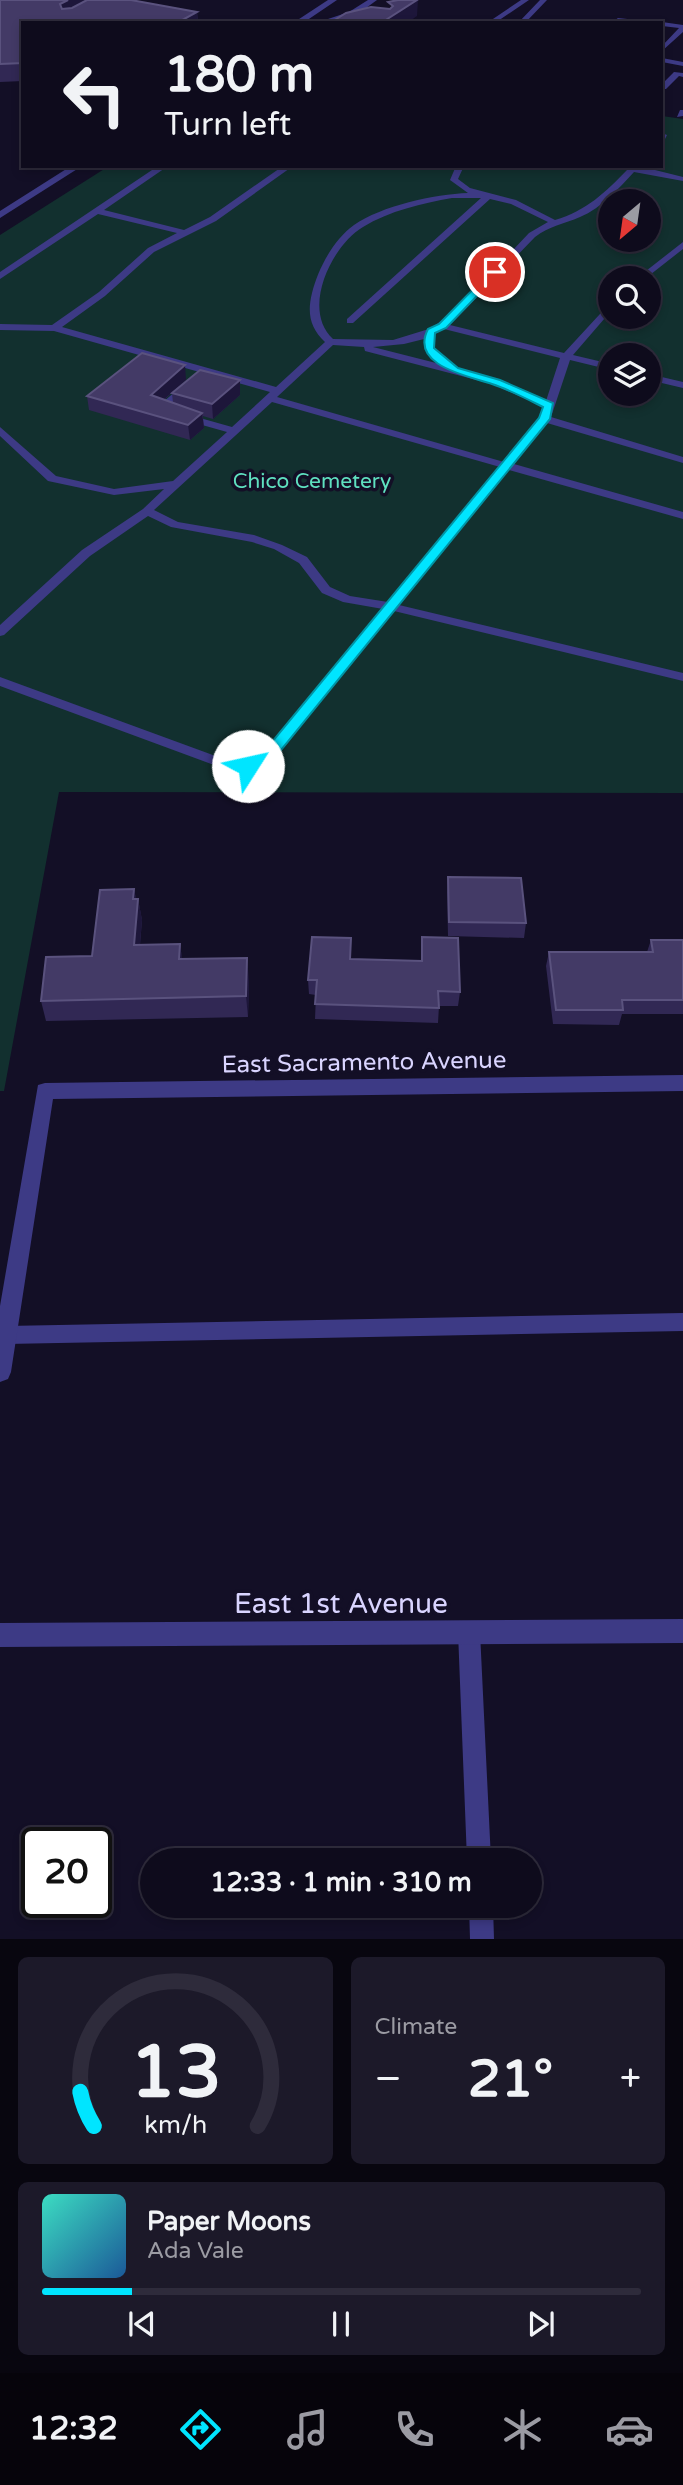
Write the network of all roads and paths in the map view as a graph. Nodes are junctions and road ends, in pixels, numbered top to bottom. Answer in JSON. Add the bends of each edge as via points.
{"nodes":[{"id":1,"x":357,"y":0,"type":"edge"},
{"id":2,"x":373,"y":0,"type":"edge"},
{"id":3,"x":526,"y":0,"type":"edge"},
{"id":4,"x":544,"y":0,"type":"edge"},
{"id":5,"x":330,"y":1,"type":"edge"},
{"id":6,"x":512,"y":4,"type":"edge"},
{"id":7,"x":345,"y":16,"type":"junction"},
{"id":8,"x":366,"y":19,"type":"edge"},
{"id":9,"x":300,"y":21,"type":"edge"},
{"id":10,"x":327,"y":21,"type":"edge"},
{"id":11,"x":493,"y":21,"type":"edge"},
{"id":12,"x":523,"y":21,"type":"edge"},
{"id":13,"x":663,"y":24,"type":"edge"},
{"id":14,"x":683,"y":28,"type":"edge"},
{"id":15,"x":663,"y":48,"type":"edge"},
{"id":16,"x":663,"y":60,"type":"edge"},
{"id":17,"x":683,"y":64,"type":"edge"},
{"id":18,"x":683,"y":75,"type":"edge"},
{"id":19,"x":663,"y":88,"type":"edge"},
{"id":20,"x":75,"y":168,"type":"edge"},
{"id":21,"x":161,"y":168,"type":"edge"},
{"id":22,"x":286,"y":168,"type":"edge"},
{"id":23,"x":459,"y":168,"type":"edge"},
{"id":24,"x":633,"y":168,"type":"edge"},
{"id":25,"x":638,"y":168,"type":"edge"},
{"id":26,"x":683,"y":179,"type":"edge"},
{"id":27,"x":489,"y":196,"type":"junction"},
{"id":28,"x":97,"y":211,"type":"junction"},
{"id":29,"x":0,"y":215,"type":"edge"},
{"id":30,"x":552,"y":221,"type":"junction"},
{"id":31,"x":182,"y":232,"type":"junction"},
{"id":32,"x":683,"y":245,"type":"edge"},
{"id":33,"x":656,"y":266,"type":"edge"},
{"id":34,"x":0,"y":276,"type":"edge"},
{"id":35,"x":598,"y":320,"type":"edge"},
{"id":36,"x":350,"y":321,"type":"dead end"},
{"id":37,"x":442,"y":326,"type":"junction"},
{"id":38,"x":0,"y":327,"type":"edge"},
{"id":39,"x":54,"y":328,"type":"junction"},
{"id":40,"x":431,"y":331,"type":"junction"},
{"id":41,"x":331,"y":342,"type":"junction"},
{"id":42,"x":354,"y":343,"type":"junction"},
{"id":43,"x":566,"y":356,"type":"junction"},
{"id":44,"x":598,"y":364,"type":"edge"},
{"id":45,"x":206,"y":371,"type":"junction"},
{"id":46,"x":454,"y":371,"type":"junction"},
{"id":47,"x":661,"y":380,"type":"edge"},
{"id":48,"x":683,"y":385,"type":"edge"},
{"id":49,"x":273,"y":395,"type":"junction"},
{"id":50,"x":549,"y":406,"type":"junction"},
{"id":51,"x":545,"y":419,"type":"junction"},
{"id":52,"x":0,"y":430,"type":"edge"},
{"id":53,"x":234,"y":431,"type":"junction"},
{"id":54,"x":683,"y":460,"type":"edge"},
{"id":55,"x":506,"y":466,"type":"junction"},
{"id":56,"x":177,"y":484,"type":"junction"},
{"id":57,"x":147,"y":511,"type":"junction"},
{"id":58,"x":683,"y":516,"type":"edge"},
{"id":59,"x":393,"y":607,"type":"junction"},
{"id":60,"x":0,"y":632,"type":"edge"},
{"id":61,"x":683,"y":677,"type":"edge"},
{"id":62,"x":0,"y":681,"type":"edge"},
{"id":63,"x":683,"y":1083,"type":"edge"},
{"id":64,"x":683,"y":1322,"type":"edge"},
{"id":65,"x":6,"y":1335,"type":"junction"},
{"id":66,"x":0,"y":1372,"type":"edge"},
{"id":67,"x":683,"y":1631,"type":"edge"},
{"id":68,"x":469,"y":1632,"type":"junction"},
{"id":69,"x":0,"y":1635,"type":"edge"},
{"id":70,"x":478,"y":1848,"type":"edge"},
{"id":71,"x":481,"y":1918,"type":"edge"},
{"id":72,"x":482,"y":1939,"type":"edge"}],
"edges":[{"from":1,"to":10,"type":"street"},
{"from":2,"to":7,"type":"street"},
{"from":3,"to":6,"type":"lane"},
{"from":4,"to":12,"type":"lane"},
{"from":5,"to":9,"type":"street"},
{"from":6,"to":11,"type":"lane"},
{"from":7,"to":8,"type":"lane"},
{"from":7,"to":10,"type":"street"},
{"from":13,"to":14,"type":"lane"},
{"from":14,"to":15,"type":"lane"},
{"from":16,"to":17,"type":"lane"},
{"from":18,"to":19,"type":"lane","via":[[677,74]]},
{"from":20,"to":29,"type":"street"},
{"from":21,"to":28,"type":"lane"},
{"from":22,"to":31,"type":"lane","via":[[213,219]]},
{"from":23,"to":27,"type":"lane","via":[[454,180],[467,190]]},
{"from":24,"to":30,"type":"lane","via":[[582,213]]},
{"from":25,"to":26,"type":"lane"},
{"from":27,"to":30,"type":"lane","via":[[519,203]]},
{"from":27,"to":36,"type":"lane"},
{"from":27,"to":41,"type":"lane","via":[[422,199],[354,229],[335,253],[314,296],[313,318]]},
{"from":28,"to":31,"type":"lane"},
{"from":28,"to":34,"type":"lane"},
{"from":30,"to":37,"type":"lane","via":[[531,236]]},
{"from":31,"to":39,"type":"lane","via":[[151,250],[102,294]]},
{"from":32,"to":33,"type":"lane"},
{"from":35,"to":43,"type":"lane"},
{"from":37,"to":40,"type":"lane"},
{"from":37,"to":43,"type":"lane"},
{"from":38,"to":39,"type":"lane"},
{"from":39,"to":45,"type":"lane"},
{"from":40,"to":42,"type":"lane","via":[[396,342]]},
{"from":40,"to":46,"type":"lane","via":[[429,349]]},
{"from":41,"to":42,"type":"lane"},
{"from":41,"to":49,"type":"lane"},
{"from":42,"to":46,"type":"lane"},
{"from":43,"to":44,"type":"lane"},
{"from":43,"to":50,"type":"lane"},
{"from":45,"to":49,"type":"lane"},
{"from":45,"to":53,"type":"lane","via":[[160,410]]},
{"from":46,"to":50,"type":"lane","via":[[496,382]]},
{"from":47,"to":48,"type":"lane"},
{"from":49,"to":53,"type":"lane"},
{"from":49,"to":55,"type":"lane"},
{"from":50,"to":51,"type":"lane"},
{"from":51,"to":54,"type":"lane"},
{"from":51,"to":55,"type":"lane"},
{"from":52,"to":56,"type":"lane","via":[[52,479],[114,492]]},
{"from":53,"to":56,"type":"lane"},
{"from":55,"to":58,"type":"lane"},
{"from":55,"to":59,"type":"lane"},
{"from":56,"to":57,"type":"lane"},
{"from":57,"to":59,"type":"lane","via":[[175,525],[278,547],[303,560],[326,590],[347,599]]},
{"from":57,"to":60,"type":"lane","via":[[86,553]]},
{"from":59,"to":61,"type":"lane"},
{"from":59,"to":62,"type":"lane","via":[[268,757],[248,766],[219,762]]},
{"from":63,"to":65,"type":"street","name":"East Sacramento Avenue","via":[[45,1091]]},
{"from":64,"to":65,"type":"lane"},
{"from":65,"to":66,"type":"street"},
{"from":67,"to":68,"type":"street","name":"East 1st Avenue"},
{"from":68,"to":69,"type":"street","name":"East 1st Avenue"},
{"from":68,"to":70,"type":"lane"},
{"from":71,"to":72,"type":"lane"}]}
